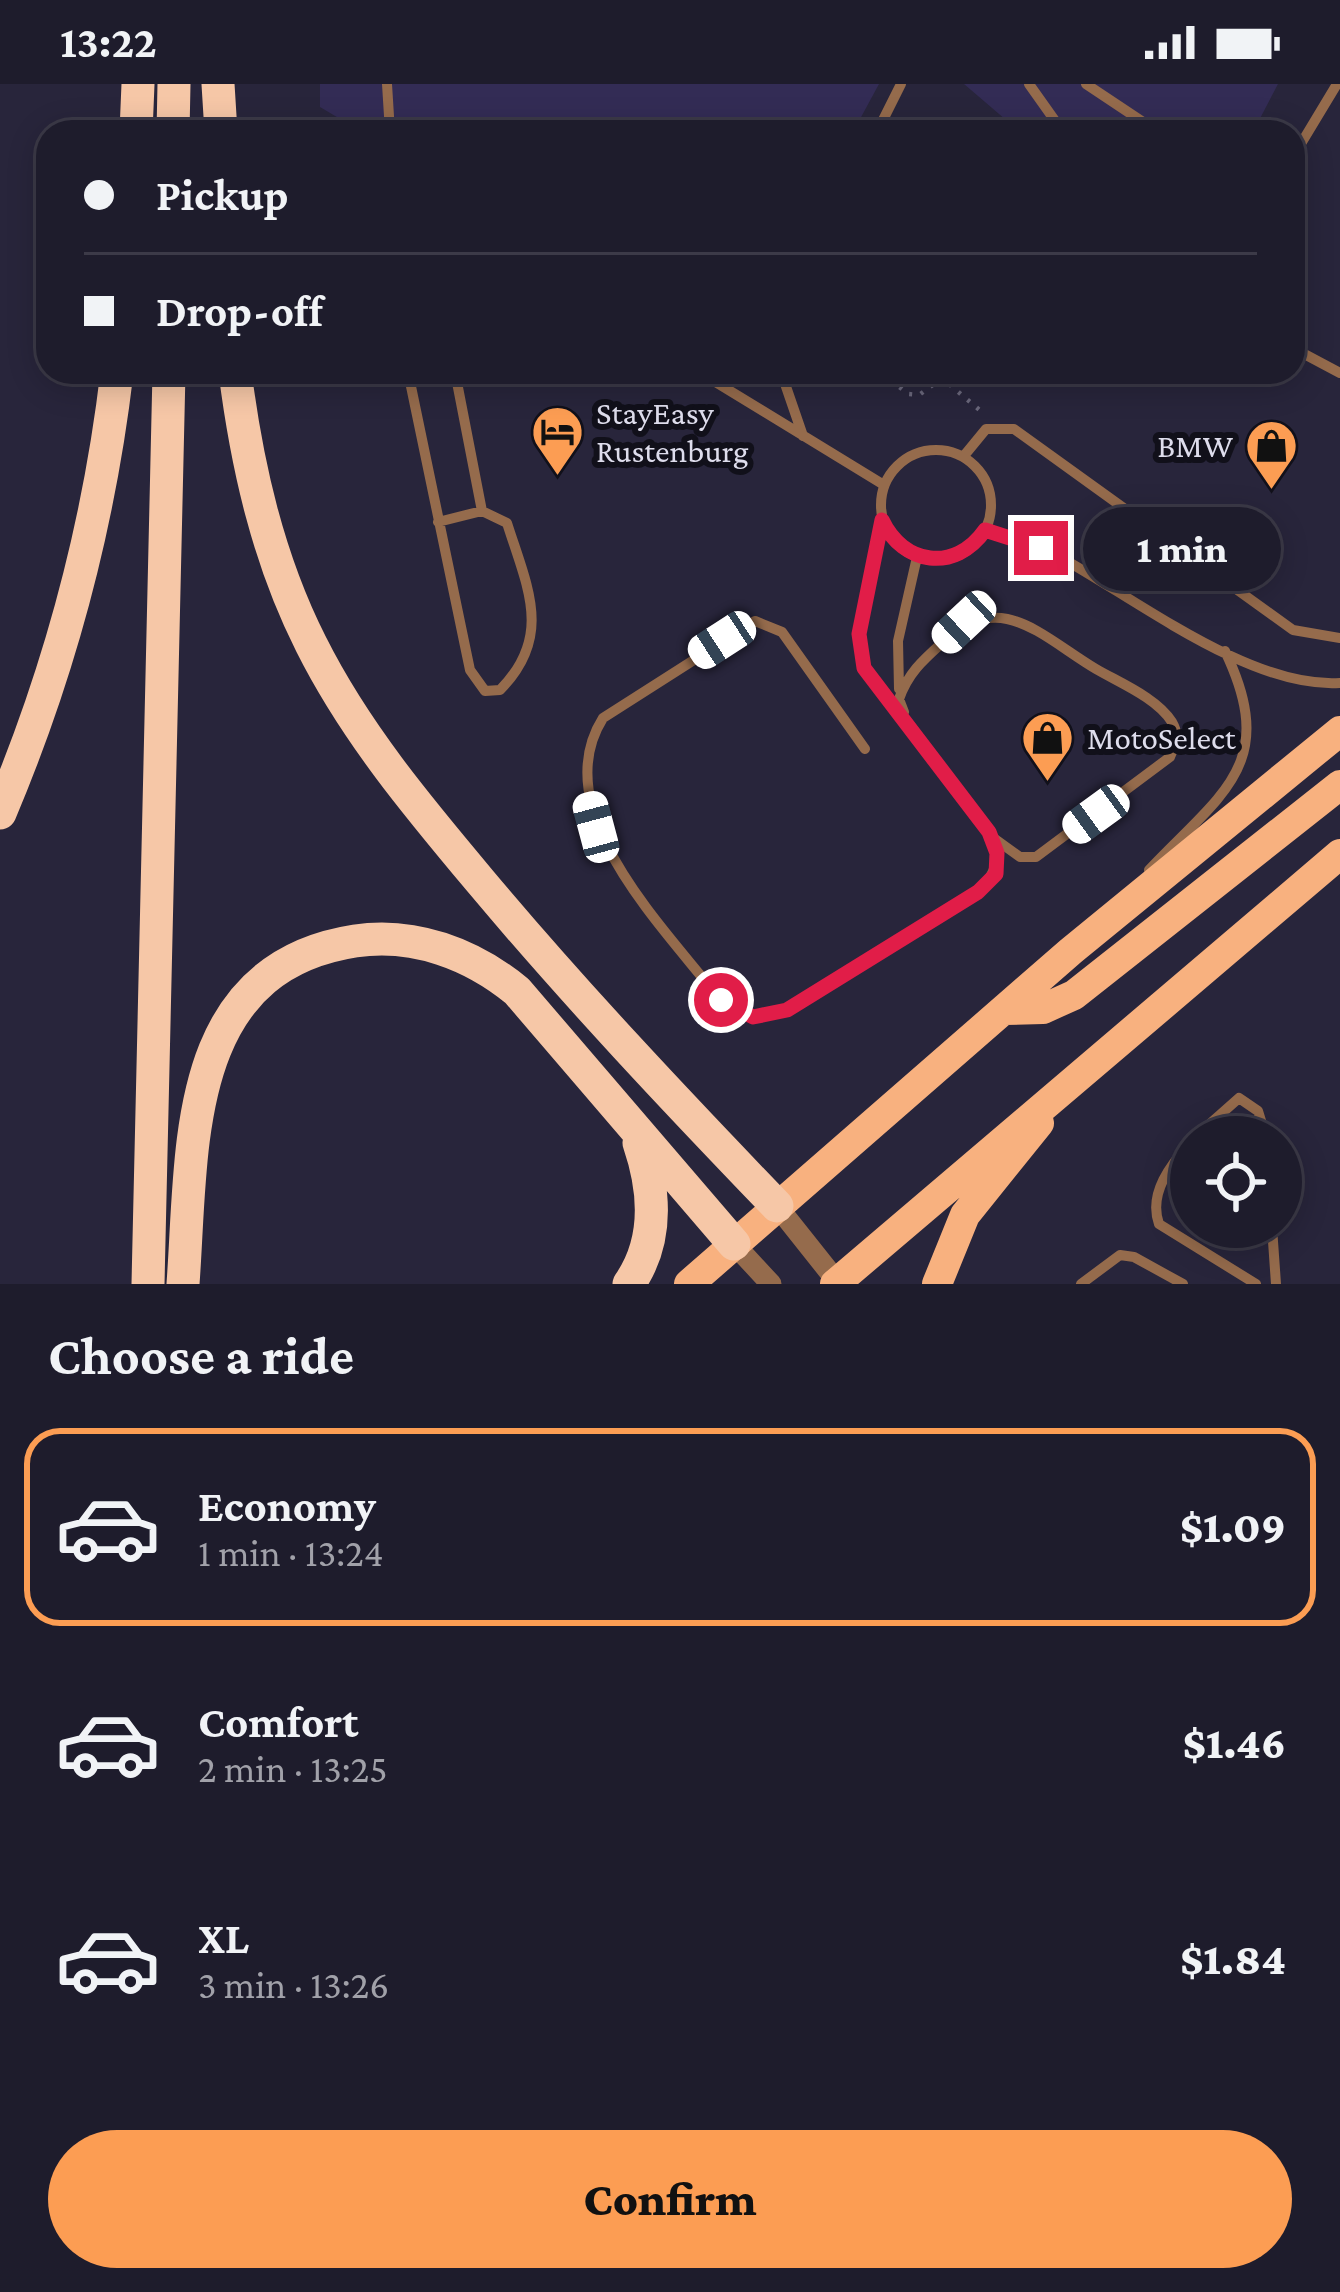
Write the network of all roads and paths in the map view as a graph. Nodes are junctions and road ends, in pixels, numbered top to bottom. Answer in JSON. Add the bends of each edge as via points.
{"nodes":[{"id":1,"x":138,"y":84,"type":"edge"},
{"id":2,"x":174,"y":84,"type":"edge"},
{"id":3,"x":218,"y":84,"type":"edge"},
{"id":4,"x":387,"y":84,"type":"edge"},
{"id":5,"x":902,"y":84,"type":"edge"},
{"id":6,"x":1029,"y":84,"type":"edge"},
{"id":7,"x":1085,"y":84,"type":"edge"},
{"id":8,"x":1337,"y":84,"type":"edge"},
{"id":9,"x":136,"y":120,"type":"edge"},
{"id":10,"x":173,"y":120,"type":"edge"},
{"id":11,"x":220,"y":120,"type":"edge"},
{"id":12,"x":389,"y":120,"type":"edge"},
{"id":13,"x":883,"y":120,"type":"edge"},
{"id":14,"x":1054,"y":120,"type":"edge"},
{"id":15,"x":1140,"y":120,"type":"edge"},
{"id":16,"x":1305,"y":138,"type":"edge"},
{"id":17,"x":1305,"y":354,"type":"edge"},
{"id":18,"x":1340,"y":373,"type":"edge"},
{"id":19,"x":115,"y":384,"type":"edge"},
{"id":20,"x":169,"y":384,"type":"edge"},
{"id":21,"x":237,"y":384,"type":"edge"},
{"id":22,"x":410,"y":384,"type":"edge"},
{"id":23,"x":457,"y":384,"type":"edge"},
{"id":24,"x":718,"y":384,"type":"edge"},
{"id":25,"x":785,"y":384,"type":"edge"},
{"id":26,"x":896,"y":384,"type":"edge"},
{"id":27,"x":934,"y":384,"type":"edge"},
{"id":28,"x":954,"y":384,"type":"edge"},
{"id":29,"x":996,"y":425,"type":"junction"},
{"id":30,"x":803,"y":436,"type":"junction"},
{"id":31,"x":963,"y":457,"type":"junction"},
{"id":32,"x":884,"y":485,"type":"junction"},
{"id":33,"x":482,"y":511,"type":"junction"},
{"id":34,"x":882,"y":520,"type":"junction"},
{"id":35,"x":438,"y":522,"type":"junction"},
{"id":36,"x":985,"y":530,"type":"junction"},
{"id":37,"x":917,"y":557,"type":"junction"},
{"id":38,"x":1340,"y":638,"type":"edge"},
{"id":39,"x":1225,"y":651,"type":"junction"},
{"id":40,"x":1340,"y":683,"type":"edge"},
{"id":41,"x":899,"y":699,"type":"junction"},
{"id":42,"x":909,"y":724,"type":"junction"},
{"id":43,"x":1340,"y":731,"type":"edge"},
{"id":44,"x":865,"y":749,"type":"dead end"},
{"id":45,"x":1340,"y":785,"type":"edge"},
{"id":46,"x":0,"y":813,"type":"edge"},
{"id":47,"x":989,"y":832,"type":"junction"},
{"id":48,"x":1340,"y":854,"type":"edge"},
{"id":49,"x":1072,"y":951,"type":"junction"},
{"id":50,"x":1004,"y":1010,"type":"junction"},
{"id":51,"x":1067,"y":1084,"type":"junction"},
{"id":52,"x":1219,"y":1116,"type":"edge"},
{"id":53,"x":1260,"y":1116,"type":"edge"},
{"id":54,"x":633,"y":1128,"type":"junction"},
{"id":55,"x":1170,"y":1170,"type":"edge"},
{"id":56,"x":777,"y":1206,"type":"junction"},
{"id":57,"x":1170,"y":1233,"type":"edge"},
{"id":58,"x":734,"y":1244,"type":"junction"},
{"id":59,"x":1192,"y":1248,"type":"edge"},
{"id":60,"x":1274,"y":1248,"type":"edge"},
{"id":61,"x":837,"y":1283,"type":"edge"},
{"id":62,"x":148,"y":1284,"type":"edge"},
{"id":63,"x":183,"y":1284,"type":"edge"},
{"id":64,"x":628,"y":1284,"type":"edge"},
{"id":65,"x":689,"y":1284,"type":"edge"},
{"id":66,"x":771,"y":1284,"type":"edge"},
{"id":67,"x":937,"y":1284,"type":"edge"},
{"id":68,"x":1081,"y":1284,"type":"edge"},
{"id":69,"x":1183,"y":1284,"type":"edge"},
{"id":70,"x":1256,"y":1284,"type":"edge"},
{"id":71,"x":1276,"y":1284,"type":"edge"}],
"edges":[{"from":1,"to":9,"type":"highway"},
{"from":2,"to":10,"type":"highway"},
{"from":3,"to":11,"type":"highway"},
{"from":4,"to":12,"type":"lane"},
{"from":5,"to":13,"type":"lane"},
{"from":6,"to":14,"type":"lane"},
{"from":7,"to":15,"type":"lane"},
{"from":8,"to":16,"type":"lane"},
{"from":17,"to":18,"type":"lane"},
{"from":19,"to":46,"type":"highway","via":[[85,565]]},
{"from":20,"to":62,"type":"highway"},
{"from":21,"to":56,"type":"highway","via":[[273,550],[352,717],[574,994]]},
{"from":22,"to":35,"type":"lane"},
{"from":23,"to":33,"type":"lane"},
{"from":24,"to":30,"type":"lane"},
{"from":25,"to":30,"type":"lane"},
{"from":26,"to":27,"type":"path","via":[[920,395]]},
{"from":28,"to":29,"type":"path"},
{"from":29,"to":31,"type":"lane"},
{"from":29,"to":38,"type":"lane","via":[[1031,438],[1293,631]]},
{"from":30,"to":32,"type":"lane"},
{"from":31,"to":32,"type":"lane","via":[[926,450],[908,456]]},
{"from":31,"to":36,"type":"lane","via":[[986,482]]},
{"from":32,"to":34,"type":"lane"},
{"from":33,"to":35,"type":"lane"},
{"from":33,"to":35,"type":"lane","via":[[507,523],[535,632],[531,651],[500,690],[485,691],[470,670]]},
{"from":34,"to":37,"type":"lane"},
{"from":34,"to":42,"type":"lane","via":[[860,652]]},
{"from":36,"to":37,"type":"lane","via":[[956,556]]},
{"from":36,"to":39,"type":"lane","via":[[1041,548]]},
{"from":37,"to":41,"type":"lane","via":[[898,641]]},
{"from":39,"to":40,"type":"lane","via":[[1304,681]]},
{"from":39,"to":49,"type":"lane","via":[[1250,726],[1234,776]]},
{"from":41,"to":42,"type":"lane"},
{"from":41,"to":47,"type":"lane","via":[[907,675],[964,622],[1002,615],[1144,697],[1174,725],[1170,757],[1036,857],[1003,848]]},
{"from":42,"to":47,"type":"lane"},
{"from":43,"to":49,"type":"main road"},
{"from":44,"to":47,"type":"lane","via":[[782,632],[755,622],[603,718],[590,739],[596,827],[721,1000],[753,1017],[787,1010],[978,892],[996,874]]},
{"from":45,"to":50,"type":"main road","via":[[1093,982],[1043,1009]]},
{"from":48,"to":51,"type":"main road"},
{"from":49,"to":50,"type":"main road"},
{"from":50,"to":56,"type":"main road"},
{"from":51,"to":61,"type":"main road"},
{"from":51,"to":67,"type":"main road","via":[[965,1215]]},
{"from":52,"to":53,"type":"lane","via":[[1239,1098]]},
{"from":54,"to":58,"type":"highway"},
{"from":54,"to":63,"type":"highway","via":[[538,1011],[485,967],[400,940],[320,950],[256,987],[217,1040],[195,1124]]},
{"from":54,"to":64,"type":"highway","via":[[652,1206],[641,1263]]},
{"from":55,"to":57,"type":"lane","via":[[1154,1202]]},
{"from":56,"to":58,"type":"main road"},
{"from":56,"to":61,"type":"street"},
{"from":58,"to":65,"type":"main road"},
{"from":58,"to":66,"type":"street"},
{"from":59,"to":70,"type":"lane"},
{"from":60,"to":71,"type":"lane"},
{"from":68,"to":69,"type":"lane","via":[[1120,1255]]}]}
